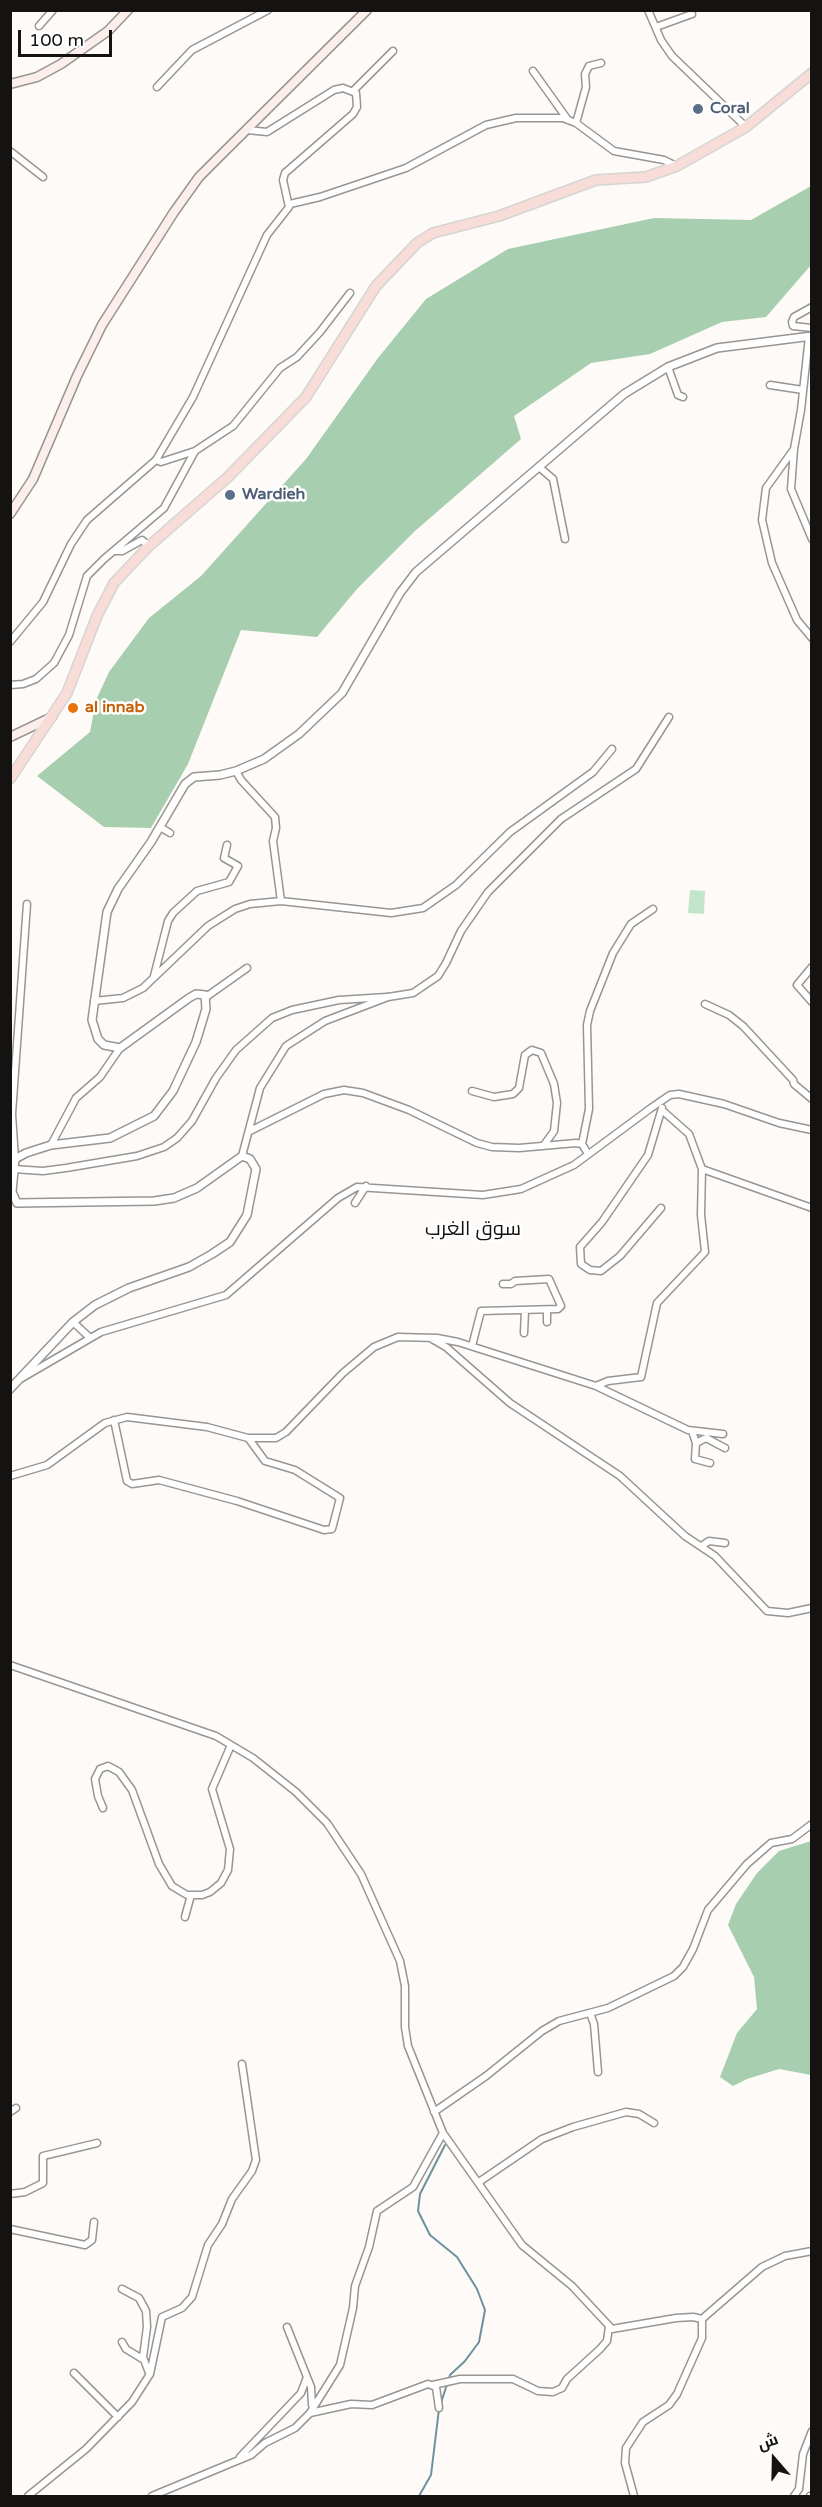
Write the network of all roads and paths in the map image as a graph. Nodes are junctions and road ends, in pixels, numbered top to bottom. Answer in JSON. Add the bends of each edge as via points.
{"nodes":[{"id":1,"x":52,"y":10,"type":"edge"},
{"id":2,"x":129,"y":10,"type":"edge"},
{"id":3,"x":268,"y":10,"type":"edge"},
{"id":4,"x":367,"y":10,"type":"edge"},
{"id":5,"x":648,"y":10,"type":"edge"},
{"id":6,"x":692,"y":14,"type":"dead end"},
{"id":7,"x":39,"y":27,"type":"dead end"},
{"id":8,"x":656,"y":27,"type":"junction"},
{"id":9,"x":393,"y":51,"type":"dead end"},
{"id":10,"x":601,"y":63,"type":"dead end"},
{"id":11,"x":533,"y":70,"type":"dead end"},
{"id":12,"x":812,"y":73,"type":"edge"},
{"id":13,"x":10,"y":84,"type":"edge"},
{"id":14,"x":157,"y":87,"type":"dead end"},
{"id":15,"x":353,"y":91,"type":"junction"},
{"id":16,"x":568,"y":120,"type":"junction"},
{"id":17,"x":576,"y":123,"type":"junction"},
{"id":18,"x":746,"y":127,"type":"junction"},
{"id":19,"x":247,"y":129,"type":"junction"},
{"id":20,"x":10,"y":151,"type":"edge"},
{"id":21,"x":677,"y":166,"type":"junction"},
{"id":22,"x":43,"y":177,"type":"dead end"},
{"id":23,"x":290,"y":204,"type":"junction"},
{"id":24,"x":350,"y":293,"type":"dead end"},
{"id":25,"x":812,"y":307,"type":"edge"},
{"id":26,"x":812,"y":328,"type":"edge"},
{"id":27,"x":810,"y":336,"type":"edge"},
{"id":28,"x":668,"y":367,"type":"junction"},
{"id":29,"x":770,"y":385,"type":"dead end"},
{"id":30,"x":803,"y":390,"type":"junction"},
{"id":31,"x":683,"y":397,"type":"dead end"},
{"id":32,"x":794,"y":449,"type":"junction"},
{"id":33,"x":195,"y":451,"type":"junction"},
{"id":34,"x":156,"y":460,"type":"junction"},
{"id":35,"x":539,"y":467,"type":"junction"},
{"id":36,"x":11,"y":513,"type":"edge"},
{"id":37,"x":565,"y":539,"type":"dead end"},
{"id":38,"x":812,"y":539,"type":"edge"},
{"id":39,"x":148,"y":546,"type":"junction"},
{"id":40,"x":114,"y":551,"type":"junction"},
{"id":41,"x":812,"y":638,"type":"edge"},
{"id":42,"x":10,"y":642,"type":"edge"},
{"id":43,"x":10,"y":685,"type":"edge"},
{"id":44,"x":53,"y":716,"type":"junction"},
{"id":45,"x":669,"y":717,"type":"dead end"},
{"id":46,"x":10,"y":737,"type":"edge"},
{"id":47,"x":612,"y":750,"type":"dead end"},
{"id":48,"x":237,"y":771,"type":"junction"},
{"id":49,"x":10,"y":779,"type":"edge"},
{"id":50,"x":160,"y":827,"type":"junction"},
{"id":51,"x":170,"y":833,"type":"dead end"},
{"id":52,"x":227,"y":845,"type":"dead end"},
{"id":53,"x":281,"y":901,"type":"junction"},
{"id":54,"x":27,"y":904,"type":"dead end"},
{"id":55,"x":653,"y":909,"type":"dead end"},
{"id":56,"x":812,"y":967,"type":"edge"},
{"id":57,"x":247,"y":968,"type":"dead end"},
{"id":58,"x":153,"y":980,"type":"junction"},
{"id":59,"x":206,"y":996,"type":"junction"},
{"id":60,"x":388,"y":997,"type":"junction"},
{"id":61,"x":94,"y":1001,"type":"junction"},
{"id":62,"x":812,"y":1002,"type":"edge"},
{"id":63,"x":705,"y":1004,"type":"dead end"},
{"id":64,"x":120,"y":1048,"type":"junction"},
{"id":65,"x":472,"y":1091,"type":"dead end"},
{"id":66,"x":812,"y":1099,"type":"edge"},
{"id":67,"x":661,"y":1102,"type":"junction"},
{"id":68,"x":663,"y":1111,"type":"junction"},
{"id":69,"x":811,"y":1129,"type":"edge"},
{"id":70,"x":250,"y":1131,"type":"junction"},
{"id":71,"x":582,"y":1144,"type":"junction"},
{"id":72,"x":51,"y":1145,"type":"junction"},
{"id":73,"x":544,"y":1145,"type":"junction"},
{"id":74,"x":588,"y":1154,"type":"junction"},
{"id":75,"x":242,"y":1156,"type":"junction"},
{"id":76,"x":15,"y":1159,"type":"junction"},
{"id":77,"x":702,"y":1168,"type":"junction"},
{"id":78,"x":13,"y":1169,"type":"junction"},
{"id":79,"x":366,"y":1186,"type":"junction"},
{"id":80,"x":17,"y":1203,"type":"junction"},
{"id":81,"x":355,"y":1203,"type":"dead end"},
{"id":82,"x":661,"y":1208,"type":"dead end"},
{"id":83,"x":812,"y":1208,"type":"edge"},
{"id":84,"x":10,"y":1209,"type":"edge"},
{"id":85,"x":504,"y":1284,"type":"dead end"},
{"id":86,"x":525,"y":1310,"type":"junction"},
{"id":87,"x":547,"y":1310,"type":"junction"},
{"id":88,"x":73,"y":1322,"type":"junction"},
{"id":89,"x":547,"y":1322,"type":"dead end"},
{"id":90,"x":524,"y":1333,"type":"dead end"},
{"id":91,"x":89,"y":1337,"type":"junction"},
{"id":92,"x":428,"y":1338,"type":"junction"},
{"id":93,"x":472,"y":1346,"type":"junction"},
{"id":94,"x":19,"y":1380,"type":"junction"},
{"id":95,"x":596,"y":1386,"type":"junction"},
{"id":96,"x":10,"y":1389,"type":"edge"},
{"id":97,"x":114,"y":1420,"type":"junction"},
{"id":98,"x":692,"y":1431,"type":"junction"},
{"id":99,"x":723,"y":1434,"type":"dead end"},
{"id":100,"x":248,"y":1438,"type":"junction"},
{"id":101,"x":696,"y":1443,"type":"junction"},
{"id":102,"x":725,"y":1448,"type":"dead end"},
{"id":103,"x":710,"y":1463,"type":"dead end"},
{"id":104,"x":10,"y":1476,"type":"edge"},
{"id":105,"x":725,"y":1543,"type":"dead end"},
{"id":106,"x":704,"y":1545,"type":"dead end"},
{"id":107,"x":812,"y":1608,"type":"edge"},
{"id":108,"x":10,"y":1665,"type":"edge"},
{"id":109,"x":231,"y":1745,"type":"junction"},
{"id":110,"x":103,"y":1808,"type":"dead end"},
{"id":111,"x":812,"y":1824,"type":"edge"},
{"id":112,"x":191,"y":1895,"type":"junction"},
{"id":113,"x":185,"y":1917,"type":"dead end"},
{"id":114,"x":590,"y":2013,"type":"junction"},
{"id":115,"x":242,"y":2064,"type":"dead end"},
{"id":116,"x":598,"y":2072,"type":"dead end"},
{"id":117,"x":434,"y":2112,"type":"junction"},
{"id":118,"x":654,"y":2123,"type":"dead end"},
{"id":119,"x":442,"y":2133,"type":"junction"},
{"id":120,"x":97,"y":2143,"type":"dead end"},
{"id":121,"x":479,"y":2182,"type":"junction"},
{"id":122,"x":10,"y":2194,"type":"edge"},
{"id":123,"x":94,"y":2222,"type":"dead end"},
{"id":124,"x":10,"y":2229,"type":"edge"},
{"id":125,"x":812,"y":2251,"type":"edge"},
{"id":126,"x":122,"y":2289,"type":"dead end"},
{"id":127,"x":702,"y":2319,"type":"junction"},
{"id":128,"x":609,"y":2327,"type":"junction"},
{"id":129,"x":287,"y":2328,"type":"dead end"},
{"id":130,"x":122,"y":2342,"type":"dead end"},
{"id":131,"x":144,"y":2360,"type":"junction"},
{"id":132,"x":74,"y":2373,"type":"dead end"},
{"id":133,"x":150,"y":2373,"type":"junction"},
{"id":134,"x":307,"y":2377,"type":"junction"},
{"id":135,"x":433,"y":2385,"type":"junction"},
{"id":136,"x":312,"y":2405,"type":"junction"},
{"id":137,"x":439,"y":2408,"type":"dead end"},
{"id":138,"x":310,"y":2413,"type":"junction"},
{"id":139,"x":118,"y":2417,"type":"junction"},
{"id":140,"x":812,"y":2431,"type":"edge"},
{"id":141,"x":232,"y":2463,"type":"junction"},
{"id":142,"x":28,"y":2496,"type":"edge"},
{"id":143,"x":152,"y":2496,"type":"edge"},
{"id":144,"x":634,"y":2496,"type":"edge"},
{"id":145,"x":794,"y":2496,"type":"edge"}],
"edges":[{"from":1,"to":7,"type":"street"},
{"from":2,"to":13,"type":"main road","via":[[108,31],[61,64],[37,77]]},
{"from":3,"to":14,"type":"street","via":[[192,50]]},
{"from":4,"to":19,"type":"main road"},
{"from":5,"to":8,"type":"street"},
{"from":6,"to":8,"type":"street"},
{"from":8,"to":18,"type":"street","via":[[680,65]]},
{"from":9,"to":15,"type":"street"},
{"from":10,"to":17,"type":"street","via":[[589,66],[585,74],[586,87]]},
{"from":11,"to":16,"type":"street"},
{"from":12,"to":18,"type":"main road"},
{"from":15,"to":19,"type":"street","via":[[334,90],[267,132]]},
{"from":15,"to":23,"type":"street","via":[[358,101],[353,114],[285,173]]},
{"from":16,"to":17,"type":"street"},
{"from":16,"to":23,"type":"street","via":[[541,116],[496,121],[406,168]]},
{"from":17,"to":21,"type":"street","via":[[614,152],[664,160]]},
{"from":18,"to":21,"type":"main road"},
{"from":19,"to":36,"type":"main road","via":[[199,177],[127,282],[83,362],[33,479]]},
{"from":20,"to":22,"type":"street"},
{"from":21,"to":39,"type":"main road","via":[[646,177],[604,178],[585,183],[499,216],[433,233],[417,243],[376,286],[306,397],[228,477]]},
{"from":23,"to":34,"type":"street","via":[[267,235],[193,397]]},
{"from":24,"to":33,"type":"street","via":[[297,357],[279,368],[233,426]]},
{"from":25,"to":26,"type":"street","via":[[792,322],[793,326]]},
{"from":27,"to":28,"type":"street","via":[[727,346]]},
{"from":27,"to":30,"type":"street"},
{"from":28,"to":31,"type":"street","via":[[678,395]]},
{"from":28,"to":35,"type":"street","via":[[624,394]]},
{"from":29,"to":30,"type":"street"},
{"from":30,"to":32,"type":"street"},
{"from":32,"to":38,"type":"street","via":[[792,494]]},
{"from":32,"to":41,"type":"street","via":[[766,488],[762,520],[775,570],[797,620]]},
{"from":33,"to":34,"type":"street","via":[[163,462]]},
{"from":33,"to":40,"type":"street","via":[[164,508]]},
{"from":34,"to":42,"type":"street","via":[[87,520],[43,602]]},
{"from":35,"to":37,"type":"street","via":[[553,479]]},
{"from":35,"to":48,"type":"street","via":[[416,572],[342,693],[280,749]]},
{"from":39,"to":40,"type":"street","via":[[142,540]]},
{"from":39,"to":44,"type":"main road","via":[[107,595],[76,674]]},
{"from":40,"to":43,"type":"street","via":[[84,581],[69,635],[54,663],[36,679]]},
{"from":44,"to":46,"type":"main road"},
{"from":44,"to":49,"type":"main road"},
{"from":45,"to":60,"type":"street","via":[[636,769],[561,819],[488,892],[461,931],[438,976],[413,993]]},
{"from":47,"to":53,"type":"street","via":[[593,772],[510,832],[456,885],[423,908],[391,913]]},
{"from":48,"to":50,"type":"street","via":[[189,779]]},
{"from":48,"to":53,"type":"street","via":[[275,817],[273,849]]},
{"from":50,"to":51,"type":"street"},
{"from":50,"to":61,"type":"street","via":[[107,912]]},
{"from":52,"to":58,"type":"street","via":[[224,858],[238,867],[229,882],[196,891],[173,913]]},
{"from":53,"to":58,"type":"street","via":[[235,909],[198,934]]},
{"from":54,"to":76,"type":"street","via":[[12,1114]]},
{"from":55,"to":71,"type":"street","via":[[632,924],[613,953],[590,1011],[588,1110]]},
{"from":56,"to":62,"type":"street","via":[[797,985]]},
{"from":57,"to":59,"type":"street"},
{"from":58,"to":61,"type":"street","via":[[123,998]]},
{"from":59,"to":64,"type":"street","via":[[196,994],[189,998]]},
{"from":59,"to":72,"type":"street","via":[[196,1042],[161,1109],[142,1124],[110,1138]]},
{"from":60,"to":70,"type":"street","via":[[325,1021],[286,1047],[260,1088]]},
{"from":60,"to":78,"type":"street","via":[[339,1000],[272,1018],[236,1050],[192,1121],[164,1147],[137,1156],[43,1172]]},
{"from":61,"to":64,"type":"street","via":[[98,1039],[104,1045]]},
{"from":63,"to":66,"type":"street","via":[[743,1026]]},
{"from":64,"to":72,"type":"street","via":[[100,1077],[76,1098]]},
{"from":65,"to":73,"type":"street","via":[[494,1097],[513,1094],[519,1088],[525,1055],[532,1050],[541,1053],[557,1103],[554,1131]]},
{"from":67,"to":68,"type":"street"},
{"from":67,"to":69,"type":"street","via":[[679,1094]]},
{"from":67,"to":74,"type":"street"},
{"from":68,"to":77,"type":"street","via":[[689,1134]]},
{"from":68,"to":82,"type":"street","via":[[648,1155],[580,1247],[581,1264],[596,1271],[608,1266]]},
{"from":70,"to":73,"type":"street","via":[[324,1094],[344,1090],[409,1110],[477,1143],[519,1148]]},
{"from":70,"to":75,"type":"street"},
{"from":71,"to":73,"type":"street"},
{"from":71,"to":74,"type":"street"},
{"from":72,"to":76,"type":"street","via":[[37,1147]]},
{"from":74,"to":79,"type":"street","via":[[540,1182],[483,1195]]},
{"from":75,"to":80,"type":"street","via":[[197,1188],[174,1198],[107,1204]]},
{"from":75,"to":88,"type":"street","via":[[250,1159],[256,1169],[247,1215],[230,1242],[189,1267],[111,1295]]},
{"from":76,"to":78,"type":"street"},
{"from":77,"to":83,"type":"street"},
{"from":77,"to":95,"type":"street","via":[[703,1256],[657,1303],[641,1377]]},
{"from":78,"to":80,"type":"street","via":[[12,1192]]},
{"from":79,"to":81,"type":"street"},
{"from":79,"to":91,"type":"street","via":[[338,1198],[226,1295]]},
{"from":80,"to":84,"type":"street"},
{"from":85,"to":87,"type":"street","via":[[549,1279],[561,1306]]},
{"from":86,"to":87,"type":"street"},
{"from":86,"to":90,"type":"street"},
{"from":86,"to":93,"type":"street","via":[[482,1311]]},
{"from":87,"to":89,"type":"street"},
{"from":88,"to":91,"type":"street"},
{"from":88,"to":94,"type":"street"},
{"from":91,"to":94,"type":"street"},
{"from":92,"to":93,"type":"street"},
{"from":92,"to":100,"type":"street","via":[[398,1337],[383,1342],[343,1373],[281,1436]]},
{"from":92,"to":107,"type":"street","via":[[446,1347],[510,1403],[620,1476],[685,1536],[715,1556],[767,1611],[788,1613]]},
{"from":93,"to":95,"type":"street"},
{"from":94,"to":96,"type":"street"},
{"from":95,"to":98,"type":"street"},
{"from":97,"to":100,"type":"street","via":[[128,1417],[182,1423]]},
{"from":97,"to":100,"type":"street","via":[[127,1481],[132,1484],[167,1482],[324,1530],[333,1529],[340,1498],[295,1470],[265,1461]]},
{"from":97,"to":104,"type":"street","via":[[46,1465]]},
{"from":98,"to":99,"type":"street"},
{"from":98,"to":101,"type":"street"},
{"from":101,"to":102,"type":"street","via":[[706,1438]]},
{"from":101,"to":103,"type":"street","via":[[695,1459]]},
{"from":105,"to":106,"type":"street","via":[[709,1541]]},
{"from":108,"to":109,"type":"street","via":[[167,1717]]},
{"from":109,"to":112,"type":"street","via":[[212,1789],[230,1849],[226,1878],[202,1895]]},
{"from":109,"to":117,"type":"street","via":[[285,1781],[315,1810],[361,1874],[400,1961],[408,2046]]},
{"from":110,"to":112,"type":"street","via":[[95,1779],[100,1769],[108,1766],[119,1772],[132,1790],[167,1878],[179,1891]]},
{"from":111,"to":114,"type":"street","via":[[792,1839],[771,1843],[747,1864],[708,1910],[700,1935],[680,1971],[645,1992]]},
{"from":112,"to":113,"type":"street"},
{"from":114,"to":116,"type":"street"},
{"from":114,"to":117,"type":"street","via":[[560,2021],[542,2031]]},
{"from":115,"to":133,"type":"street","via":[[255,2167],[232,2199],[208,2245],[192,2297],[161,2320]]},
{"from":117,"to":119,"type":"street"},
{"from":118,"to":121,"type":"street","via":[[626,2112],[573,2127],[542,2139]]},
{"from":119,"to":121,"type":"street"},
{"from":119,"to":136,"type":"street","via":[[413,2187],[377,2211],[355,2286],[340,2365],[328,2388]]},
{"from":120,"to":122,"type":"street","via":[[43,2156],[43,2183]]},
{"from":121,"to":128,"type":"street","via":[[525,2249],[572,2286]]},
{"from":123,"to":124,"type":"street","via":[[92,2240],[85,2245]]},
{"from":125,"to":127,"type":"street","via":[[785,2256],[762,2267]]},
{"from":126,"to":131,"type":"street","via":[[139,2298],[146,2310]]},
{"from":127,"to":128,"type":"street"},
{"from":127,"to":144,"type":"street","via":[[702,2338],[677,2394],[669,2405],[643,2422],[626,2448],[625,2463]]},
{"from":128,"to":135,"type":"street","via":[[607,2341],[562,2388],[553,2392],[538,2391],[513,2379],[460,2379]]},
{"from":129,"to":134,"type":"street"},
{"from":130,"to":131,"type":"street"},
{"from":131,"to":133,"type":"street"},
{"from":132,"to":139,"type":"street"},
{"from":133,"to":139,"type":"street"},
{"from":134,"to":136,"type":"street"},
{"from":134,"to":141,"type":"street","via":[[289,2409]]},
{"from":135,"to":137,"type":"street"},
{"from":135,"to":138,"type":"street","via":[[372,2405],[351,2404]]},
{"from":136,"to":138,"type":"street"},
{"from":138,"to":141,"type":"street","via":[[295,2428]]},
{"from":139,"to":142,"type":"street"},
{"from":140,"to":145,"type":"street","via":[[803,2454],[800,2489]]},
{"from":141,"to":143,"type":"street"}]}
